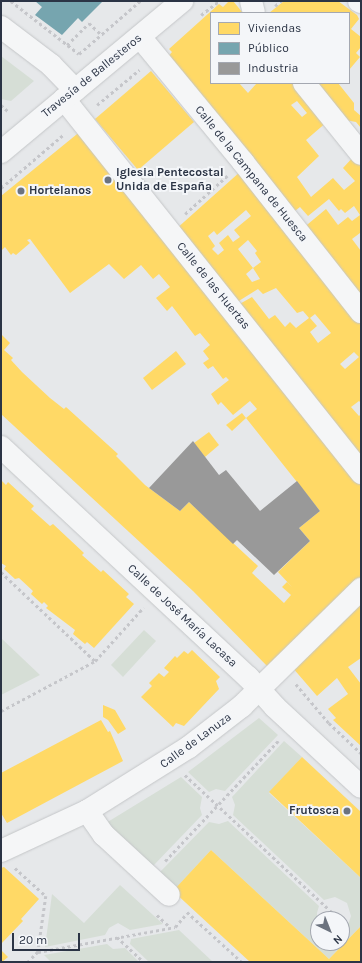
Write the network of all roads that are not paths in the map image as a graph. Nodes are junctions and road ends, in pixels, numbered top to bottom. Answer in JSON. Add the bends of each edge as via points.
{"nodes":[{"id":1,"x":182,"y":1,"type":"edge"},
{"id":2,"x":251,"y":1,"type":"edge"},
{"id":3,"x":254,"y":12,"type":"edge"},
{"id":4,"x":1,"y":27,"type":"edge"},
{"id":5,"x":140,"y":37,"type":"junction"},
{"id":6,"x":305,"y":84,"type":"edge"},
{"id":7,"x":69,"y":95,"type":"junction"},
{"id":8,"x":1,"y":152,"type":"edge"},
{"id":9,"x":361,"y":154,"type":"edge"},
{"id":10,"x":361,"y":312,"type":"edge"},
{"id":11,"x":1,"y":447,"type":"edge"},
{"id":12,"x":361,"y":473,"type":"edge"},
{"id":13,"x":361,"y":589,"type":"edge"},
{"id":14,"x":259,"y":689,"type":"junction"},
{"id":15,"x":361,"y":787,"type":"edge"},
{"id":16,"x":87,"y":811,"type":"junction"},
{"id":17,"x":5,"y":857,"type":"edge"},
{"id":18,"x":169,"y":895,"type":"road end"}],
"edges":[{"from":1,"to":5,"type":"street","name":"Travesía de Ballesteros"},
{"from":2,"to":3,"type":"street"},
{"from":4,"to":7,"type":"street","name":"Calle de las Huertas","via":[[51,65]]},
{"from":5,"to":7,"type":"street","name":"Travesía de Ballesteros"},
{"from":5,"to":10,"type":"street","name":"Calle de la Campana de Huesca"},
{"from":6,"to":9,"type":"street"},
{"from":7,"to":8,"type":"street","name":"Travesía de Ballesteros"},
{"from":7,"to":12,"type":"street","name":"Calle de las Huertas","via":[[168,229]]},
{"from":11,"to":14,"type":"street","name":"Calle de José María Lacasa"},
{"from":13,"to":14,"type":"street","name":"Calle de Lanuza"},
{"from":14,"to":15,"type":"street","name":"Calle de José María Lacasa"},
{"from":14,"to":16,"type":"street","name":"Calle de Lanuza","via":[[242,706],[189,747]]},
{"from":16,"to":17,"type":"street","name":"Calle de Lanuza"},
{"from":16,"to":18,"type":"street","via":[[104,836]]}]}
